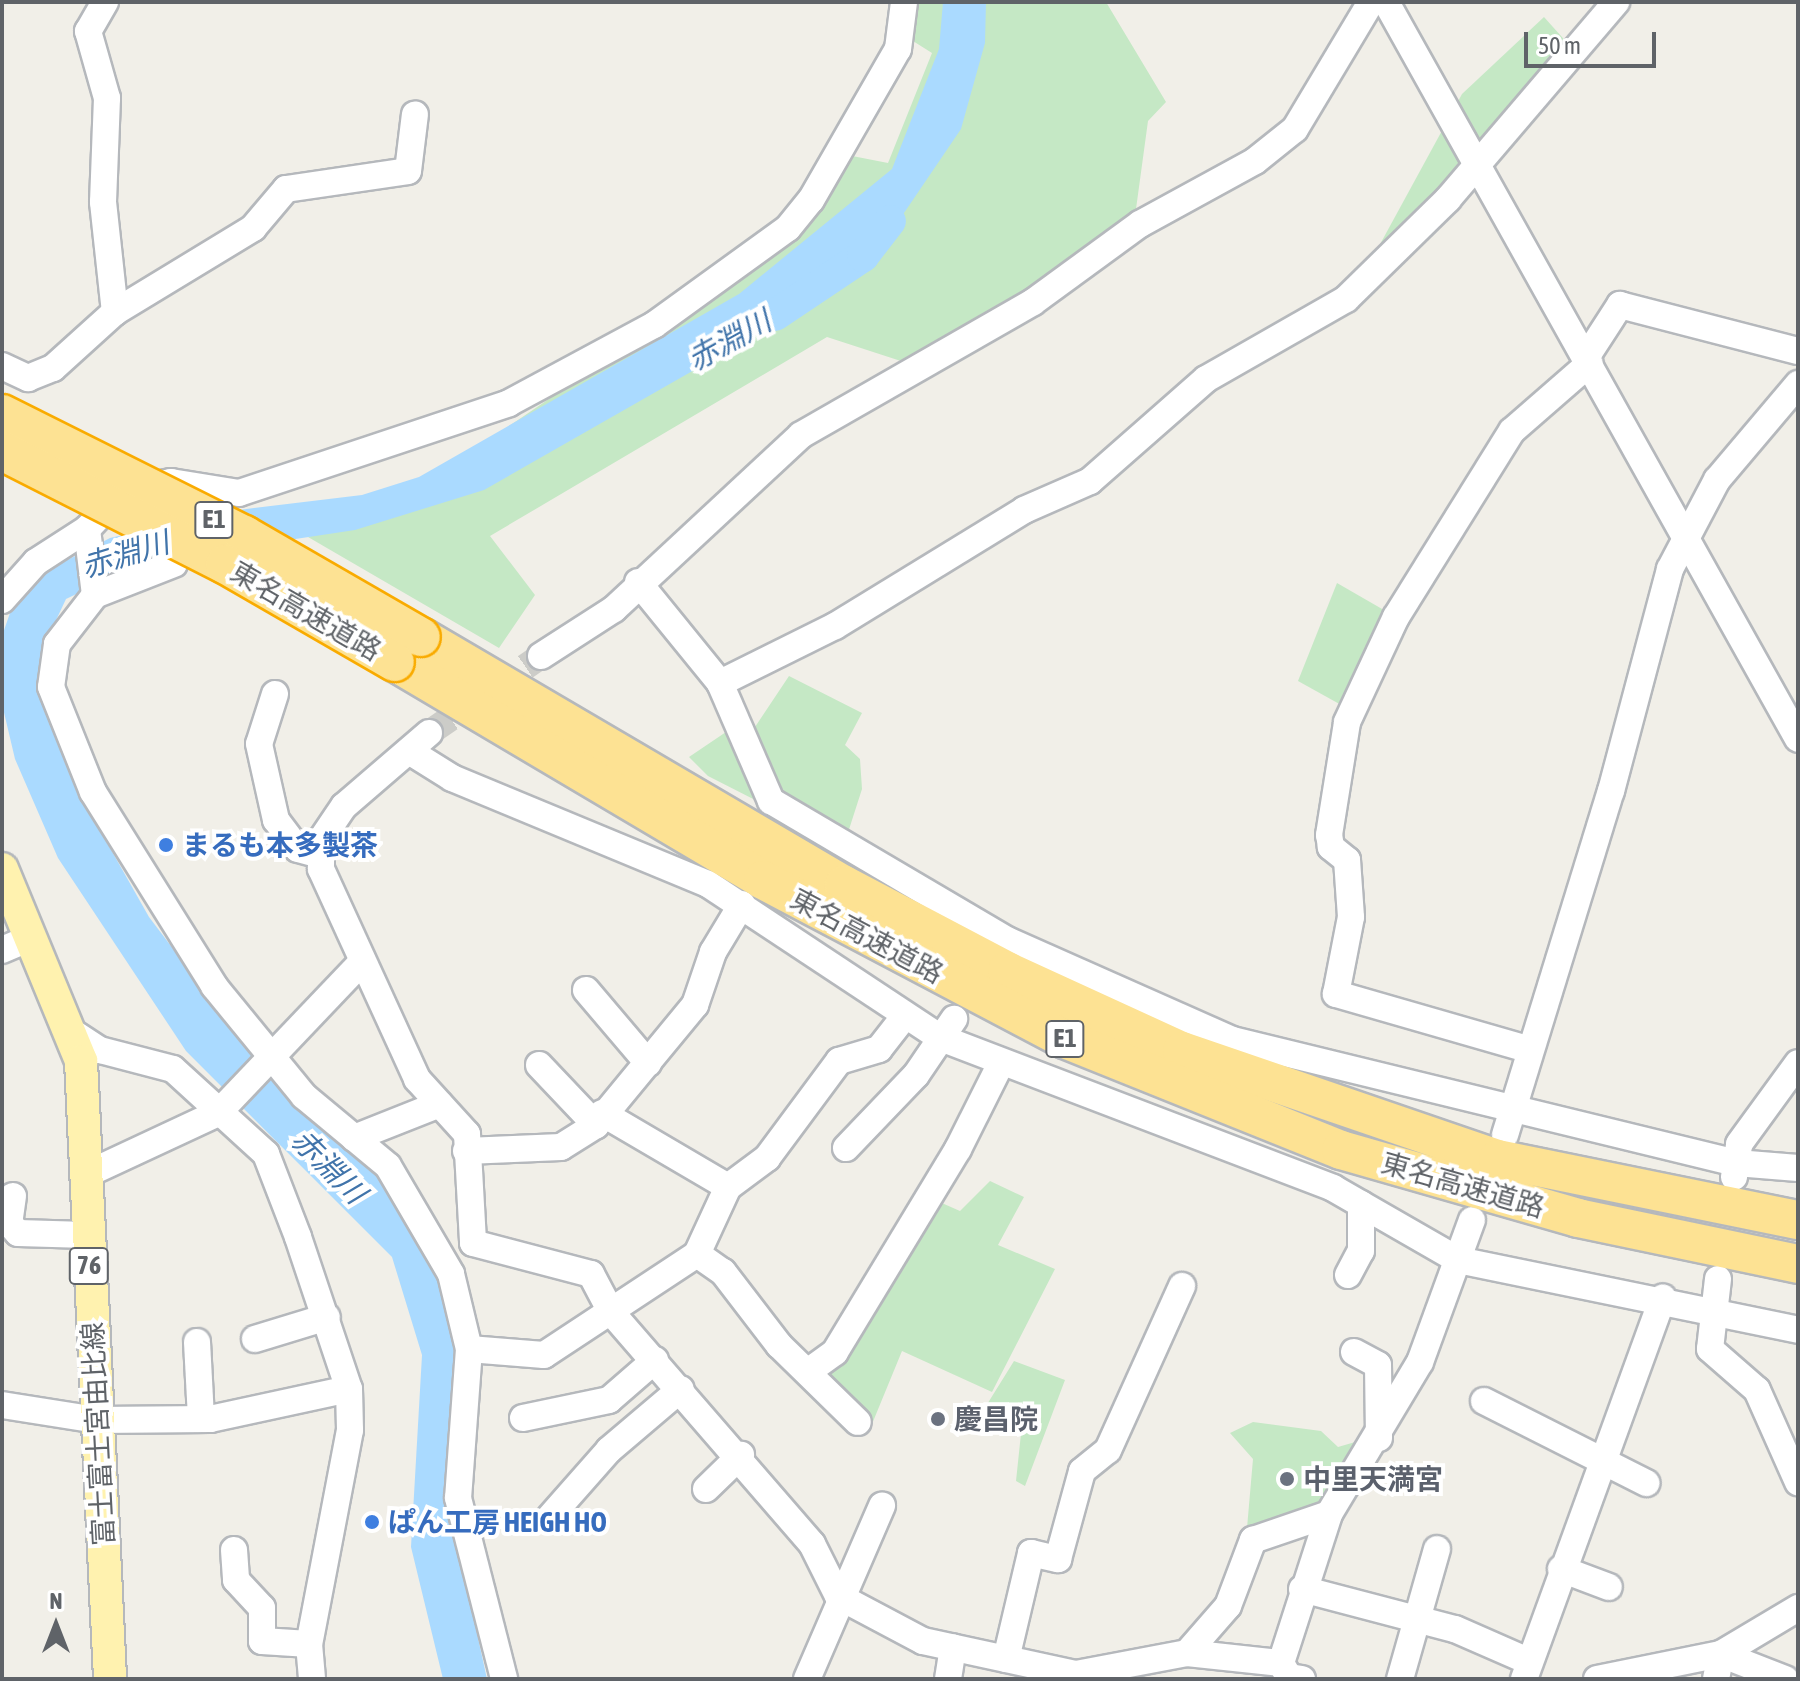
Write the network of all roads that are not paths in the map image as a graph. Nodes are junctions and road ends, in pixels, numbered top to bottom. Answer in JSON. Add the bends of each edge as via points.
{"nodes":[{"id":1,"x":105,"y":2,"type":"edge"},
{"id":2,"x":904,"y":2,"type":"edge"},
{"id":3,"x":1371,"y":2,"type":"edge"},
{"id":4,"x":1386,"y":2,"type":"edge"},
{"id":5,"x":1616,"y":2,"type":"edge"},
{"id":6,"x":415,"y":114,"type":"dead end"},
{"id":7,"x":1478,"y":162,"type":"junction"},
{"id":8,"x":115,"y":312,"type":"junction"},
{"id":9,"x":1798,"y":351,"type":"edge"},
{"id":10,"x":1588,"y":359,"type":"junction"},
{"id":11,"x":2,"y":366,"type":"edge"},
{"id":12,"x":1798,"y":384,"type":"edge"},
{"id":13,"x":2,"y":414,"type":"edge"},
{"id":14,"x":2,"y":451,"type":"edge"},
{"id":15,"x":87,"y":538,"type":"junction"},
{"id":16,"x":1683,"y":542,"type":"junction"},
{"id":17,"x":174,"y":564,"type":"dead end"},
{"id":18,"x":638,"y":582,"type":"junction"},
{"id":19,"x":95,"y":595,"type":"junction"},
{"id":20,"x":2,"y":600,"type":"edge"},
{"id":21,"x":408,"y":650,"type":"junction"},
{"id":22,"x":541,"y":656,"type":"tunnel mouth"},
{"id":23,"x":720,"y":683,"type":"junction"},
{"id":24,"x":275,"y":694,"type":"dead end"},
{"id":25,"x":429,"y":733,"type":"tunnel mouth"},
{"id":26,"x":1798,"y":739,"type":"edge"},
{"id":27,"x":409,"y":751,"type":"junction"},
{"id":28,"x":321,"y":855,"type":"junction"},
{"id":29,"x":2,"y":869,"type":"edge"},
{"id":30,"x":742,"y":904,"type":"junction"},
{"id":31,"x":32,"y":937,"type":"junction"},
{"id":32,"x":2,"y":950,"type":"edge"},
{"id":33,"x":360,"y":964,"type":"junction"},
{"id":34,"x":586,"y":990,"type":"dead end"},
{"id":35,"x":903,"y":1018,"type":"junction"},
{"id":36,"x":947,"y":1028,"type":"junction"},
{"id":37,"x":75,"y":1034,"type":"junction"},
{"id":38,"x":1527,"y":1049,"type":"junction"},
{"id":39,"x":270,"y":1054,"type":"junction"},
{"id":40,"x":648,"y":1063,"type":"junction"},
{"id":41,"x":1798,"y":1063,"type":"edge"},
{"id":42,"x":539,"y":1065,"type":"dead end"},
{"id":43,"x":1000,"y":1065,"type":"junction"},
{"id":44,"x":440,"y":1104,"type":"junction"},
{"id":45,"x":218,"y":1113,"type":"junction"},
{"id":46,"x":599,"y":1119,"type":"junction"},
{"id":47,"x":1509,"y":1123,"type":"junction"},
{"id":48,"x":354,"y":1138,"type":"junction"},
{"id":49,"x":846,"y":1148,"type":"dead end"},
{"id":50,"x":466,"y":1151,"type":"junction"},
{"id":51,"x":1798,"y":1168,"type":"edge"},
{"id":52,"x":1735,"y":1170,"type":"junction"},
{"id":53,"x":85,"y":1175,"type":"junction"},
{"id":54,"x":728,"y":1187,"type":"junction"},
{"id":55,"x":13,"y":1196,"type":"dead end"},
{"id":56,"x":1361,"y":1204,"type":"junction"},
{"id":57,"x":1472,"y":1220,"type":"dead end"},
{"id":58,"x":1798,"y":1220,"type":"edge"},
{"id":59,"x":88,"y":1242,"type":"junction"},
{"id":60,"x":2,"y":1245,"type":"edge"},
{"id":61,"x":697,"y":1254,"type":"junction"},
{"id":62,"x":1458,"y":1260,"type":"junction"},
{"id":63,"x":1798,"y":1264,"type":"edge"},
{"id":64,"x":1348,"y":1275,"type":"dead end"},
{"id":65,"x":1718,"y":1279,"type":"dead end"},
{"id":66,"x":1182,"y":1286,"type":"dead end"},
{"id":67,"x":1663,"y":1298,"type":"junction"},
{"id":68,"x":1711,"y":1309,"type":"junction"},
{"id":69,"x":611,"y":1312,"type":"junction"},
{"id":70,"x":327,"y":1317,"type":"junction"},
{"id":71,"x":1798,"y":1330,"type":"edge"},
{"id":72,"x":255,"y":1339,"type":"dead end"},
{"id":73,"x":197,"y":1342,"type":"dead end"},
{"id":74,"x":469,"y":1349,"type":"junction"},
{"id":75,"x":1354,"y":1352,"type":"dead end"},
{"id":76,"x":655,"y":1360,"type":"junction"},
{"id":77,"x":809,"y":1371,"type":"junction"},
{"id":78,"x":349,"y":1389,"type":"junction"},
{"id":79,"x":681,"y":1389,"type":"junction"},
{"id":80,"x":1484,"y":1401,"type":"dead end"},
{"id":81,"x":2,"y":1405,"type":"edge"},
{"id":82,"x":523,"y":1418,"type":"dead end"},
{"id":83,"x":201,"y":1419,"type":"junction"},
{"id":84,"x":97,"y":1420,"type":"junction"},
{"id":85,"x":858,"y":1422,"type":"dead end"},
{"id":86,"x":1379,"y":1438,"type":"junction"},
{"id":87,"x":741,"y":1455,"type":"junction"},
{"id":88,"x":1602,"y":1458,"type":"junction"},
{"id":89,"x":1798,"y":1482,"type":"edge"},
{"id":90,"x":1646,"y":1483,"type":"dead end"},
{"id":91,"x":706,"y":1489,"type":"dead end"},
{"id":92,"x":882,"y":1506,"type":"dead end"},
{"id":93,"x":1329,"y":1514,"type":"junction"},
{"id":94,"x":550,"y":1517,"type":"dead end"},
{"id":95,"x":1437,"y":1549,"type":"dead end"},
{"id":96,"x":234,"y":1550,"type":"dead end"},
{"id":97,"x":1561,"y":1569,"type":"junction"},
{"id":98,"x":1609,"y":1587,"type":"dead end"},
{"id":99,"x":1302,"y":1589,"type":"junction"},
{"id":100,"x":838,"y":1596,"type":"junction"},
{"id":101,"x":1798,"y":1608,"type":"edge"},
{"id":102,"x":1414,"y":1616,"type":"junction"},
{"id":103,"x":309,"y":1644,"type":"junction"},
{"id":104,"x":953,"y":1647,"type":"junction"},
{"id":105,"x":1187,"y":1653,"type":"junction"},
{"id":106,"x":1006,"y":1659,"type":"junction"},
{"id":107,"x":1281,"y":1663,"type":"junction"},
{"id":108,"x":1719,"y":1666,"type":"edge"},
{"id":109,"x":1250,"y":1668,"type":"edge"},
{"id":110,"x":1525,"y":1670,"type":"edge"},
{"id":111,"x":1075,"y":1676,"type":"edge"},
{"id":112,"x":110,"y":1679,"type":"edge"},
{"id":113,"x":312,"y":1679,"type":"edge"},
{"id":114,"x":504,"y":1679,"type":"edge"},
{"id":115,"x":807,"y":1679,"type":"edge"},
{"id":116,"x":948,"y":1679,"type":"edge"},
{"id":117,"x":1302,"y":1679,"type":"edge"},
{"id":118,"x":1400,"y":1679,"type":"edge"},
{"id":119,"x":1597,"y":1679,"type":"edge"},
{"id":120,"x":1785,"y":1679,"type":"edge"}],
"edges":[{"from":1,"to":8,"type":"street","via":[[88,31],[107,98],[103,202]]},
{"from":2,"to":15,"type":"street","via":[[898,49],[811,200],[788,228],[654,325],[509,403],[239,493],[171,482],[123,491]]},
{"from":3,"to":18,"type":"street","via":[[1295,129],[1255,161],[1140,224],[1033,302],[801,435]]},
{"from":4,"to":7,"type":"street"},
{"from":5,"to":7,"type":"street"},
{"from":6,"to":8,"type":"street","via":[[408,171],[286,189],[253,228]]},
{"from":7,"to":10,"type":"street"},
{"from":7,"to":23,"type":"street","via":[[1346,299],[1206,379],[1090,481],[1024,510],[835,626]]},
{"from":8,"to":11,"type":"street","via":[[53,368],[28,378]]},
{"from":9,"to":10,"type":"street","via":[[1620,305]]},
{"from":10,"to":16,"type":"street"},
{"from":10,"to":38,"type":"street","via":[[1512,431],[1396,617],[1347,722],[1329,835],[1331,847],[1347,860],[1351,917],[1336,994]]},
{"from":12,"to":16,"type":"street","via":[[1717,480]]},
{"from":13,"to":21,"type":"highway","name":"東名高速道路","number":"E1","bridge":true,"via":[[244,535]]},
{"from":14,"to":21,"type":"highway","name":"東名高速道路","number":"E1","bridge":true},
{"from":15,"to":19,"type":"street"},
{"from":15,"to":20,"type":"street","via":[[36,562]]},
{"from":16,"to":26,"type":"street"},
{"from":16,"to":38,"type":"street"},
{"from":17,"to":19,"type":"street"},
{"from":18,"to":22,"type":"street","via":[[614,609]]},
{"from":18,"to":23,"type":"street"},
{"from":19,"to":39,"type":"street","via":[[51,663],[66,730],[144,881]]},
{"from":21,"to":58,"type":"highway","name":"東名高速道路","number":"E1","via":[[1007,971],[1182,1051],[1498,1159]]},
{"from":21,"to":63,"type":"highway","name":"東名高速道路","number":"E1","via":[[763,880],[1065,1039],[1341,1150],[1593,1221]]},
{"from":23,"to":47,"type":"street","via":[[771,801],[1009,941],[1232,1040]]},
{"from":24,"to":28,"type":"street","via":[[259,744],[276,820],[298,849]]},
{"from":25,"to":27,"type":"street"},
{"from":27,"to":28,"type":"street","via":[[344,806],[321,840]]},
{"from":27,"to":30,"type":"street","via":[[452,778]]},
{"from":28,"to":33,"type":"street"},
{"from":29,"to":31,"type":"main road","name":"富士富士宮由比線","number":"76"},
{"from":30,"to":35,"type":"street"},
{"from":30,"to":40,"type":"street","via":[[713,952],[695,1005]]},
{"from":31,"to":32,"type":"street"},
{"from":31,"to":37,"type":"main road","name":"富士富士宮由比線","number":"76"},
{"from":33,"to":39,"type":"street"},
{"from":33,"to":44,"type":"street","via":[[390,1007],[417,1079]]},
{"from":34,"to":40,"type":"street"},
{"from":35,"to":36,"type":"street"},
{"from":35,"to":54,"type":"street","via":[[879,1049],[839,1061],[767,1158]]},
{"from":36,"to":43,"type":"street"},
{"from":36,"to":49,"type":"street"},
{"from":37,"to":45,"type":"street","via":[[100,1050],[173,1069]]},
{"from":37,"to":53,"type":"main road","name":"富士富士宮由比線","number":"76"},
{"from":38,"to":47,"type":"street"},
{"from":39,"to":45,"type":"street"},
{"from":39,"to":48,"type":"street"},
{"from":40,"to":46,"type":"street"},
{"from":41,"to":52,"type":"street","via":[[1739,1144]]},
{"from":42,"to":46,"type":"street"},
{"from":43,"to":56,"type":"street"},
{"from":43,"to":77,"type":"street","via":[[958,1149],[835,1352]]},
{"from":44,"to":48,"type":"street"},
{"from":44,"to":50,"type":"street","via":[[467,1134]]},
{"from":45,"to":53,"type":"street"},
{"from":45,"to":70,"type":"street","via":[[266,1154]]},
{"from":46,"to":50,"type":"street","via":[[561,1147]]},
{"from":46,"to":54,"type":"street"},
{"from":47,"to":52,"type":"street"},
{"from":48,"to":74,"type":"street","via":[[388,1166],[423,1217],[451,1274]]},
{"from":50,"to":69,"type":"street","via":[[473,1243],[501,1255],[580,1267]]},
{"from":51,"to":52,"type":"street"},
{"from":53,"to":59,"type":"main road","name":"富士富士宮由比線","number":"76"},
{"from":54,"to":61,"type":"street"},
{"from":55,"to":59,"type":"street","via":[[9,1223],[18,1233]]},
{"from":56,"to":62,"type":"street"},
{"from":56,"to":64,"type":"street","via":[[1361,1251]]},
{"from":57,"to":62,"type":"street"},
{"from":59,"to":60,"type":"street"},
{"from":59,"to":84,"type":"main road","name":"富士富士宮由比線","number":"76"},
{"from":61,"to":69,"type":"street"},
{"from":61,"to":77,"type":"street","via":[[723,1272]]},
{"from":62,"to":67,"type":"street"},
{"from":62,"to":86,"type":"street","via":[[1420,1362]]},
{"from":65,"to":68,"type":"street"},
{"from":66,"to":106,"type":"street","via":[[1108,1450],[1082,1471],[1058,1559],[1031,1553]]},
{"from":67,"to":68,"type":"street"},
{"from":67,"to":88,"type":"street"},
{"from":68,"to":71,"type":"street"},
{"from":68,"to":89,"type":"street","via":[[1710,1349],[1757,1390]]},
{"from":69,"to":74,"type":"street","via":[[544,1355]]},
{"from":69,"to":76,"type":"street"},
{"from":70,"to":72,"type":"street"},
{"from":70,"to":78,"type":"street"},
{"from":73,"to":83,"type":"street"},
{"from":74,"to":114,"type":"street","via":[[458,1498]]},
{"from":75,"to":86,"type":"street","via":[[1378,1365]]},
{"from":76,"to":79,"type":"street"},
{"from":76,"to":82,"type":"street","via":[[609,1400]]},
{"from":77,"to":85,"type":"street"},
{"from":78,"to":83,"type":"street"},
{"from":78,"to":103,"type":"street","via":[[350,1430]]},
{"from":79,"to":87,"type":"street"},
{"from":79,"to":94,"type":"street","via":[[609,1450]]},
{"from":80,"to":88,"type":"street"},
{"from":81,"to":84,"type":"street"},
{"from":83,"to":84,"type":"street"},
{"from":84,"to":112,"type":"main road","name":"富士富士宮由比線","number":"76"},
{"from":86,"to":93,"type":"street"},
{"from":87,"to":91,"type":"street"},
{"from":87,"to":100,"type":"street","via":[[812,1544]]},
{"from":88,"to":90,"type":"street"},
{"from":88,"to":97,"type":"street"},
{"from":92,"to":100,"type":"street"},
{"from":93,"to":99,"type":"street"},
{"from":93,"to":105,"type":"street","via":[[1253,1540],[1228,1606]]},
{"from":95,"to":102,"type":"street"},
{"from":96,"to":103,"type":"street","via":[[236,1580],[262,1608],[262,1641]]},
{"from":97,"to":98,"type":"street"},
{"from":97,"to":110,"type":"street"},
{"from":99,"to":102,"type":"street"},
{"from":99,"to":107,"type":"street"},
{"from":100,"to":104,"type":"street","via":[[923,1641]]},
{"from":100,"to":115,"type":"street"},
{"from":101,"to":108,"type":"street"},
{"from":102,"to":110,"type":"street"},
{"from":102,"to":118,"type":"street"},
{"from":103,"to":113,"type":"street"},
{"from":104,"to":106,"type":"street"},
{"from":104,"to":116,"type":"street"},
{"from":105,"to":109,"type":"street"},
{"from":105,"to":111,"type":"street"},
{"from":106,"to":111,"type":"street"},
{"from":107,"to":109,"type":"street"},
{"from":107,"to":117,"type":"street","via":[[1289,1677]]},
{"from":108,"to":119,"type":"street"},
{"from":108,"to":120,"type":"street"}]}
